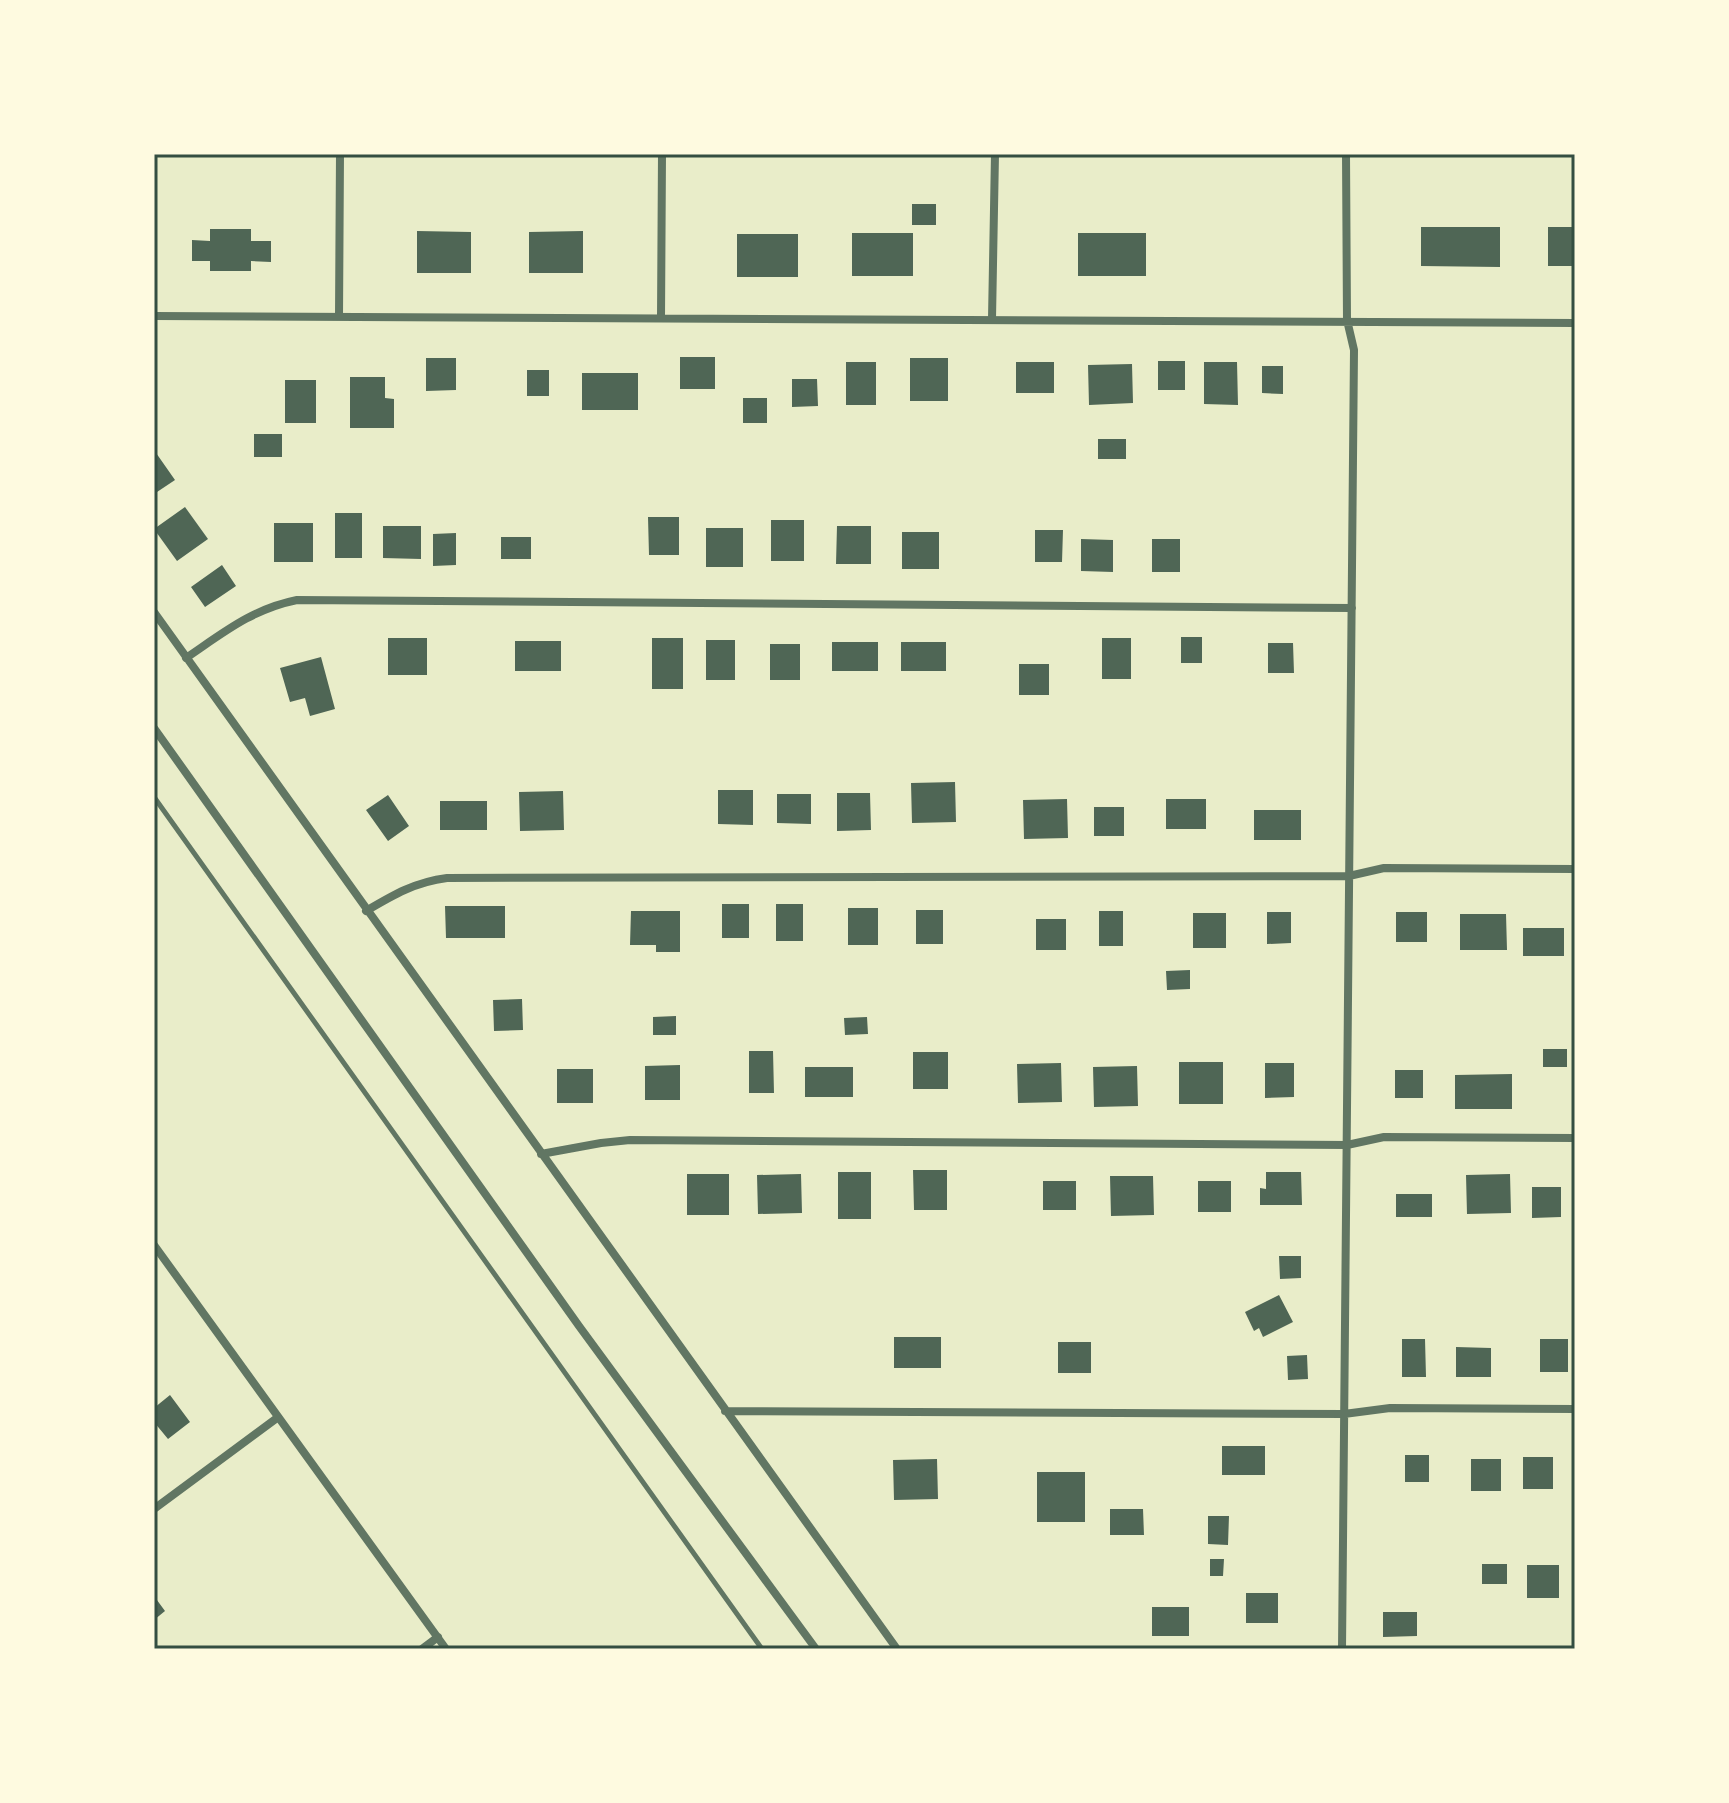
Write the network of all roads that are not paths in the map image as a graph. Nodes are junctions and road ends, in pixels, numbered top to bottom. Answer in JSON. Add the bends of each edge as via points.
{"nodes":[{"id":1,"x":340,"y":154,"type":"edge"},
{"id":2,"x":662,"y":154,"type":"edge"},
{"id":3,"x":995,"y":154,"type":"edge"},
{"id":4,"x":1346,"y":154,"type":"edge"},
{"id":5,"x":154,"y":316,"type":"edge"},
{"id":6,"x":339,"y":317,"type":"junction"},
{"id":7,"x":661,"y":318,"type":"junction"},
{"id":8,"x":992,"y":319,"type":"junction"},
{"id":9,"x":1347,"y":320,"type":"junction"},
{"id":10,"x":1575,"y":323,"type":"edge"},
{"id":11,"x":1352,"y":608,"type":"junction"},
{"id":12,"x":154,"y":612,"type":"edge"},
{"id":13,"x":186,"y":658,"type":"junction"},
{"id":14,"x":154,"y":728,"type":"edge"},
{"id":15,"x":154,"y":797,"type":"edge"},
{"id":16,"x":1575,"y":869,"type":"edge"},
{"id":17,"x":1349,"y":876,"type":"junction"},
{"id":18,"x":366,"y":911,"type":"junction"},
{"id":19,"x":1575,"y":1138,"type":"edge"},
{"id":20,"x":1347,"y":1145,"type":"junction"},
{"id":21,"x":541,"y":1154,"type":"junction"},
{"id":22,"x":154,"y":1245,"type":"edge"},
{"id":23,"x":1575,"y":1409,"type":"edge"},
{"id":24,"x":725,"y":1411,"type":"junction"},
{"id":25,"x":1344,"y":1414,"type":"junction"},
{"id":26,"x":277,"y":1418,"type":"junction"},
{"id":27,"x":154,"y":1509,"type":"edge"},
{"id":28,"x":438,"y":1637,"type":"junction"},
{"id":29,"x":422,"y":1649,"type":"edge"},
{"id":30,"x":446,"y":1649,"type":"edge"},
{"id":31,"x":762,"y":1649,"type":"edge"},
{"id":32,"x":816,"y":1649,"type":"edge"},
{"id":33,"x":897,"y":1649,"type":"edge"},
{"id":34,"x":1342,"y":1649,"type":"edge"}],
"edges":[{"from":1,"to":6,"type":"street"},
{"from":2,"to":7,"type":"street"},
{"from":3,"to":8,"type":"street"},
{"from":4,"to":9,"type":"street"},
{"from":5,"to":6,"type":"street"},
{"from":6,"to":7,"type":"street"},
{"from":7,"to":8,"type":"street"},
{"from":8,"to":9,"type":"street"},
{"from":9,"to":10,"type":"street"},
{"from":9,"to":11,"type":"street","via":[[1354,350]]},
{"from":11,"to":13,"type":"street","via":[[297,600],[249,615]]},
{"from":11,"to":17,"type":"street"},
{"from":12,"to":13,"type":"street"},
{"from":13,"to":18,"type":"street"},
{"from":14,"to":32,"type":"street"},
{"from":15,"to":31,"type":"lane"},
{"from":16,"to":17,"type":"street","via":[[1384,868]]},
{"from":17,"to":18,"type":"street","via":[[447,878],[405,887]]},
{"from":17,"to":20,"type":"street"},
{"from":18,"to":21,"type":"street"},
{"from":19,"to":20,"type":"street","via":[[1384,1137]]},
{"from":20,"to":21,"type":"street","via":[[630,1140]]},
{"from":20,"to":25,"type":"street"},
{"from":21,"to":24,"type":"street"},
{"from":22,"to":26,"type":"street"},
{"from":23,"to":25,"type":"street","via":[[1390,1408]]},
{"from":24,"to":25,"type":"street"},
{"from":24,"to":33,"type":"street"},
{"from":25,"to":34,"type":"street"},
{"from":26,"to":27,"type":"street"},
{"from":26,"to":28,"type":"street"},
{"from":28,"to":29,"type":"street"},
{"from":28,"to":30,"type":"street"}]}
